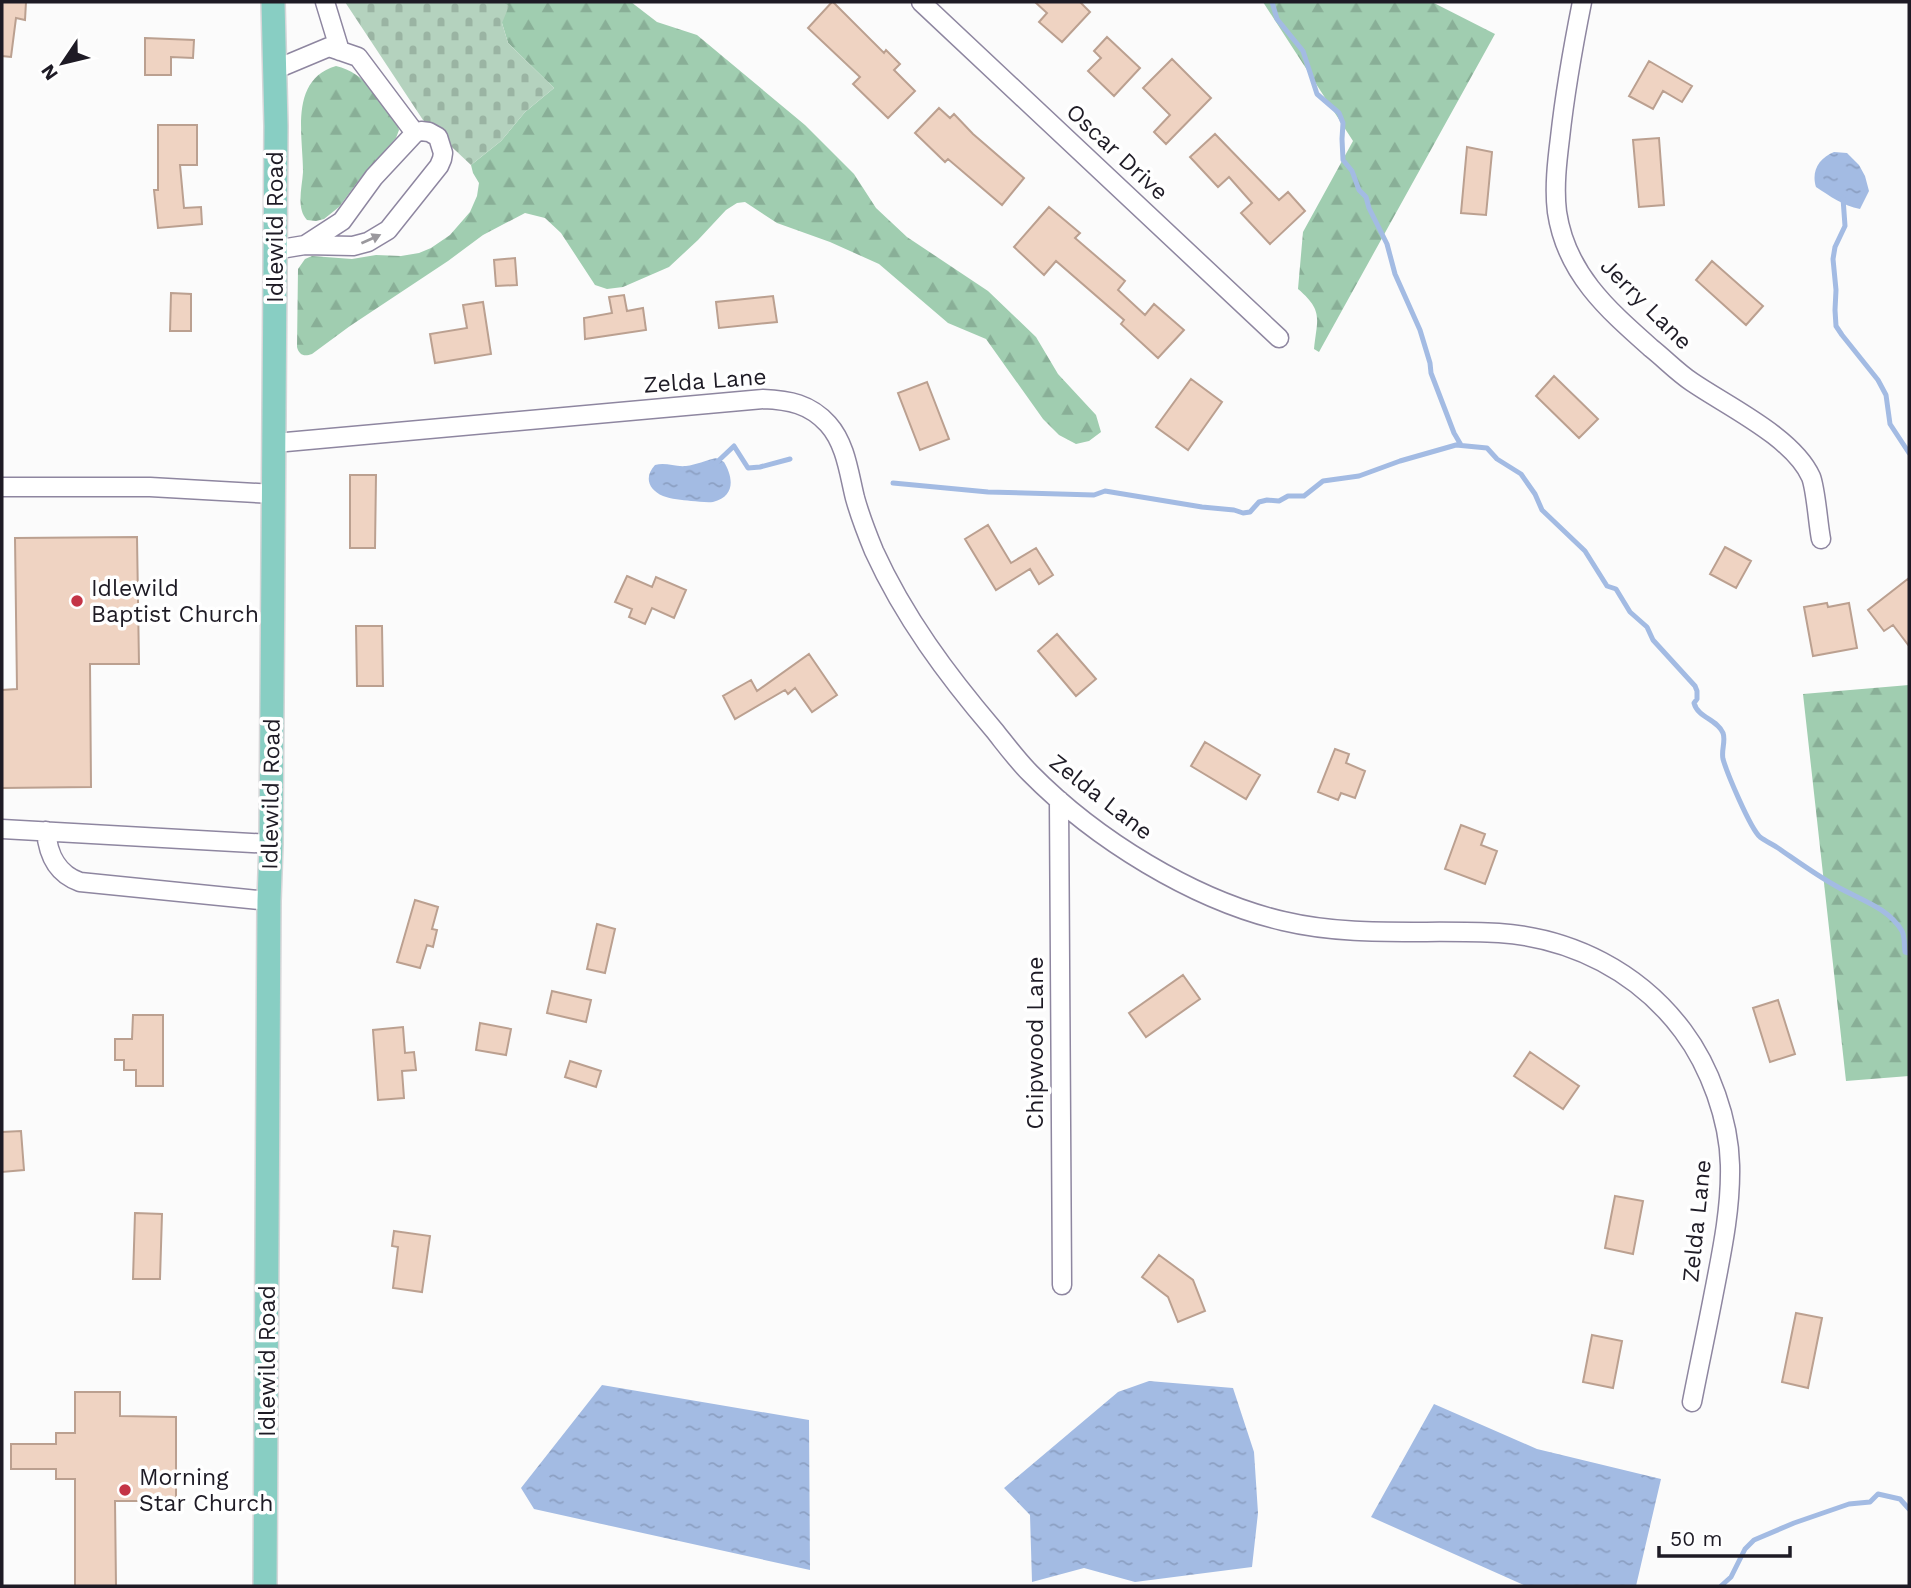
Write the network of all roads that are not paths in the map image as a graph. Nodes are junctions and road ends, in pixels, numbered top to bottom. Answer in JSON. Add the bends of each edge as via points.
{"nodes":[{"id":1,"x":273,"y":2,"type":"edge"},
{"id":2,"x":325,"y":2,"type":"edge"},
{"id":3,"x":921,"y":2,"type":"edge"},
{"id":4,"x":1582,"y":2,"type":"edge"},
{"id":5,"x":340,"y":51,"type":"junction"},
{"id":6,"x":274,"y":70,"type":"junction"},
{"id":7,"x":415,"y":133,"type":"junction"},
{"id":8,"x":304,"y":245,"type":"junction"},
{"id":9,"x":275,"y":250,"type":"junction"},
{"id":10,"x":1279,"y":338,"type":"dead end"},
{"id":11,"x":275,"y":443,"type":"junction"},
{"id":12,"x":2,"y":487,"type":"edge"},
{"id":13,"x":274,"y":494,"type":"junction"},
{"id":14,"x":1821,"y":540,"type":"dead end"},
{"id":15,"x":1059,"y":800,"type":"junction"},
{"id":16,"x":2,"y":829,"type":"edge"},
{"id":17,"x":46,"y":831,"type":"junction"},
{"id":18,"x":271,"y":844,"type":"junction"},
{"id":19,"x":269,"y":901,"type":"junction"},
{"id":20,"x":1062,"y":1285,"type":"dead end"},
{"id":21,"x":1692,"y":1402,"type":"dead end"},
{"id":22,"x":265,"y":1586,"type":"edge"}],
"edges":[{"from":1,"to":6,"type":"main road","name":"Idlewild Road"},
{"from":2,"to":5,"type":"street"},
{"from":3,"to":10,"type":"street","name":"Oscar Drive"},
{"from":4,"to":14,"type":"street","name":"Jerry Lane","via":[[1557,161],[1557,211],[1564,244],[1585,282],[1631,330],[1690,381],[1750,417],[1796,454],[1811,477]]},
{"from":5,"to":6,"type":"street","via":[[329,47]]},
{"from":5,"to":7,"type":"street","via":[[358,57]]},
{"from":6,"to":9,"type":"main road","name":"Idlewild Road"},
{"from":7,"to":8,"type":"street","via":[[342,221]]},
{"from":8,"to":7,"type":"street","one_way":true,"via":[[353,246],[388,230],[442,159],[438,137]]},
{"from":8,"to":9,"type":"street"},
{"from":9,"to":11,"type":"main road","name":"Idlewild Road"},
{"from":11,"to":13,"type":"main road","name":"Idlewild Road"},
{"from":11,"to":15,"type":"street","name":"Zelda Lane","via":[[763,399],[808,407],[837,437],[874,551],[941,667],[1029,772]]},
{"from":12,"to":13,"type":"street","via":[[150,487]]},
{"from":13,"to":18,"type":"main road","name":"Idlewild Road"},
{"from":15,"to":20,"type":"street","name":"Chipwood Lane"},
{"from":15,"to":21,"type":"street","name":"Zelda Lane","via":[[1115,844],[1189,887],[1258,915],[1349,931],[1532,937],[1598,959],[1647,991],[1680,1027],[1702,1063],[1721,1109],[1730,1163],[1723,1248]]},
{"from":16,"to":17,"type":"street"},
{"from":17,"to":18,"type":"street"},
{"from":17,"to":19,"type":"street","via":[[53,860],[80,883]]},
{"from":18,"to":19,"type":"main road","name":"Idlewild Road"},
{"from":19,"to":22,"type":"main road","name":"Idlewild Road"}]}
